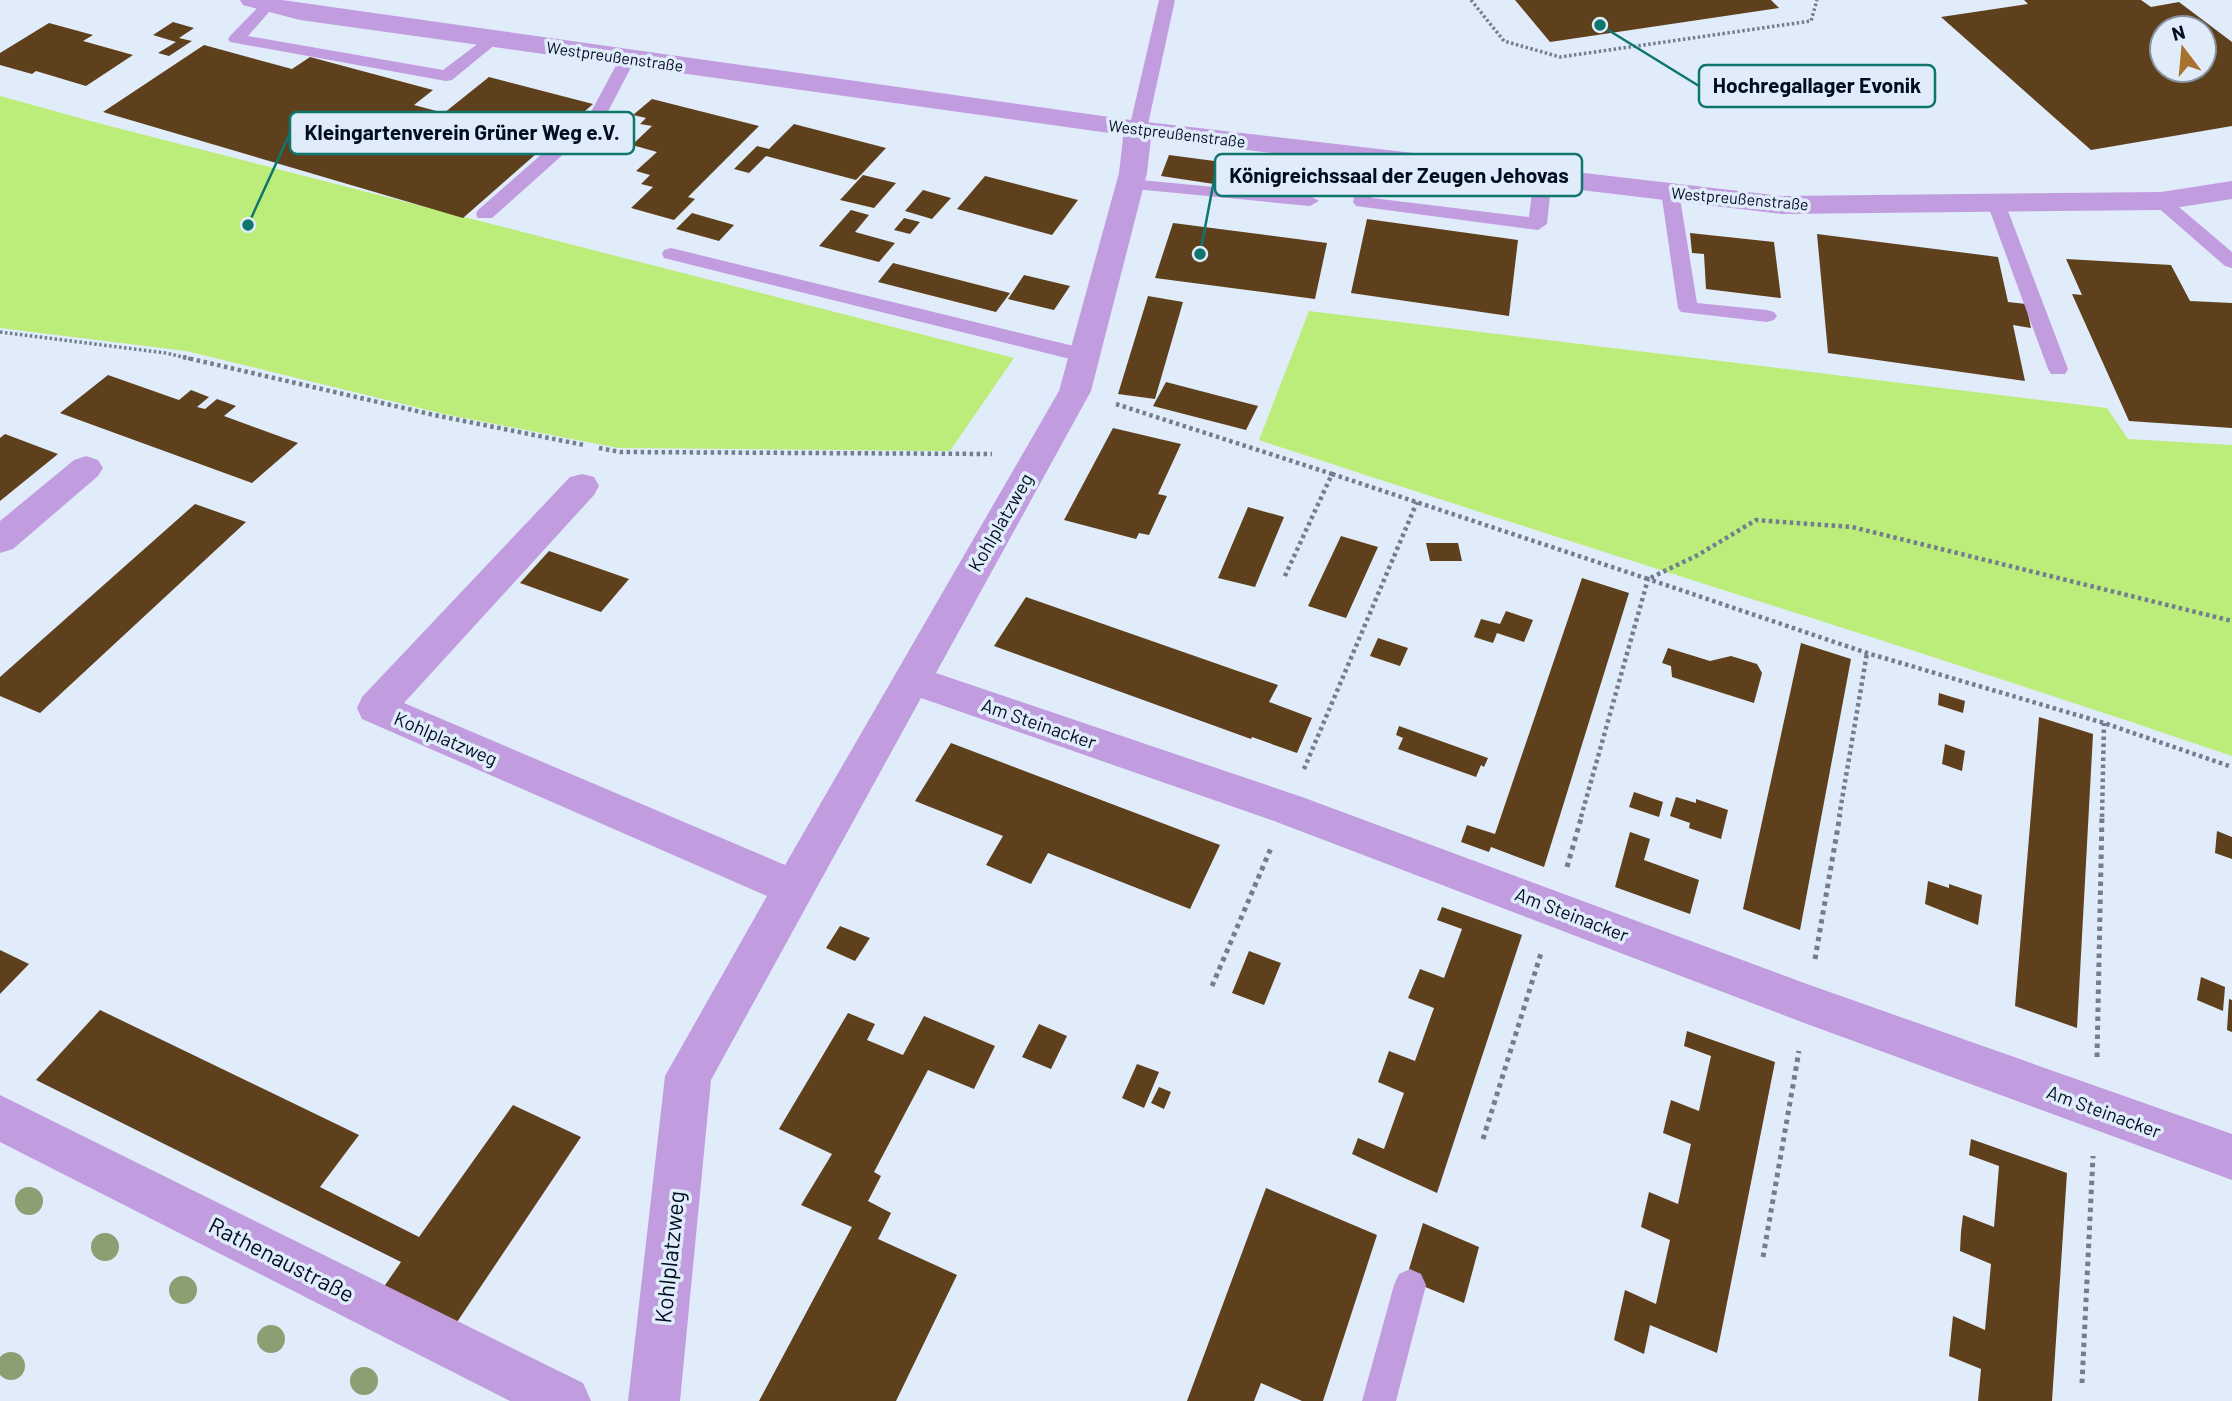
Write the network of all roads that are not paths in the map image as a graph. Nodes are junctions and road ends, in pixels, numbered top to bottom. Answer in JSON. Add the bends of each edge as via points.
{"nodes":[{"id":1,"x":1167,"y":0,"type":"edge"},
{"id":2,"x":260,"y":2,"type":"edge"},
{"id":3,"x":494,"y":39,"type":"junction"},
{"id":4,"x":628,"y":58,"type":"junction"},
{"id":5,"x":1138,"y":129,"type":"junction"},
{"id":6,"x":1370,"y":156,"type":"junction"},
{"id":7,"x":1543,"y":176,"type":"junction"},
{"id":8,"x":1130,"y":184,"type":"junction"},
{"id":9,"x":1670,"y":191,"type":"junction"},
{"id":10,"x":2228,"y":195,"type":"edge"},
{"id":11,"x":1310,"y":201,"type":"dead end"},
{"id":12,"x":2161,"y":201,"type":"junction"},
{"id":13,"x":1996,"y":203,"type":"junction"},
{"id":14,"x":485,"y":214,"type":"dead end"},
{"id":15,"x":671,"y":254,"type":"dead end"},
{"id":16,"x":2232,"y":262,"type":"edge"},
{"id":17,"x":1767,"y":316,"type":"dead end"},
{"id":18,"x":2058,"y":369,"type":"dead end"},
{"id":19,"x":1080,"y":374,"type":"junction"},
{"id":20,"x":86,"y":468,"type":"dead end"},
{"id":21,"x":582,"y":486,"type":"dead end"},
{"id":22,"x":0,"y":540,"type":"edge"},
{"id":23,"x":910,"y":678,"type":"junction"},
{"id":24,"x":793,"y":888,"type":"junction"},
{"id":25,"x":0,"y":1118,"type":"edge"},
{"id":26,"x":2232,"y":1157,"type":"edge"},
{"id":27,"x":1410,"y":1285,"type":"dead end"},
{"id":28,"x":565,"y":1401,"type":"edge"},
{"id":29,"x":654,"y":1401,"type":"edge"},
{"id":30,"x":1379,"y":1401,"type":"edge"}],
"edges":[{"from":1,"to":5,"type":"lane"},
{"from":2,"to":3,"type":"street","name":"Westpreußenstraße","via":[[300,12]]},
{"from":2,"to":3,"type":"lane","via":[[236,39],[446,76]]},
{"from":3,"to":4,"type":"street","name":"Westpreußenstraße"},
{"from":4,"to":5,"type":"street","name":"Westpreußenstraße"},
{"from":4,"to":14,"type":"lane","via":[[599,113]]},
{"from":5,"to":6,"type":"street","name":"Westpreußenstraße"},
{"from":5,"to":8,"type":"street","name":"Kohlplatzweg"},
{"from":6,"to":7,"type":"street","name":"Westpreußenstraße"},
{"from":6,"to":7,"type":"lane","via":[[1362,202],[1538,225]]},
{"from":7,"to":9,"type":"street","name":"Westpreußenstraße"},
{"from":8,"to":11,"type":"lane"},
{"from":8,"to":19,"type":"street","name":"Kohlplatzweg"},
{"from":9,"to":13,"type":"street","name":"Westpreußenstraße","via":[[1782,205]]},
{"from":9,"to":17,"type":"lane","via":[[1688,307]]},
{"from":10,"to":12,"type":"street","name":"Westpreußenstraße"},
{"from":12,"to":13,"type":"street","name":"Westpreußenstraße"},
{"from":12,"to":16,"type":"lane"},
{"from":13,"to":18,"type":"lane"},
{"from":15,"to":19,"type":"lane"},
{"from":19,"to":23,"type":"street","name":"Kohlplatzweg"},
{"from":20,"to":22,"type":"street"},
{"from":21,"to":24,"type":"street","name":"Kohlplatzweg","via":[[376,708]]},
{"from":23,"to":24,"type":"street","name":"Kohlplatzweg"},
{"from":23,"to":26,"type":"street","name":"Am Steinacker","via":[[1288,809]]},
{"from":24,"to":29,"type":"street","name":"Kohlplatzweg","via":[[688,1076]]},
{"from":25,"to":28,"type":"street","name":"Rathenaustraße"},
{"from":27,"to":30,"type":"lane"}]}
